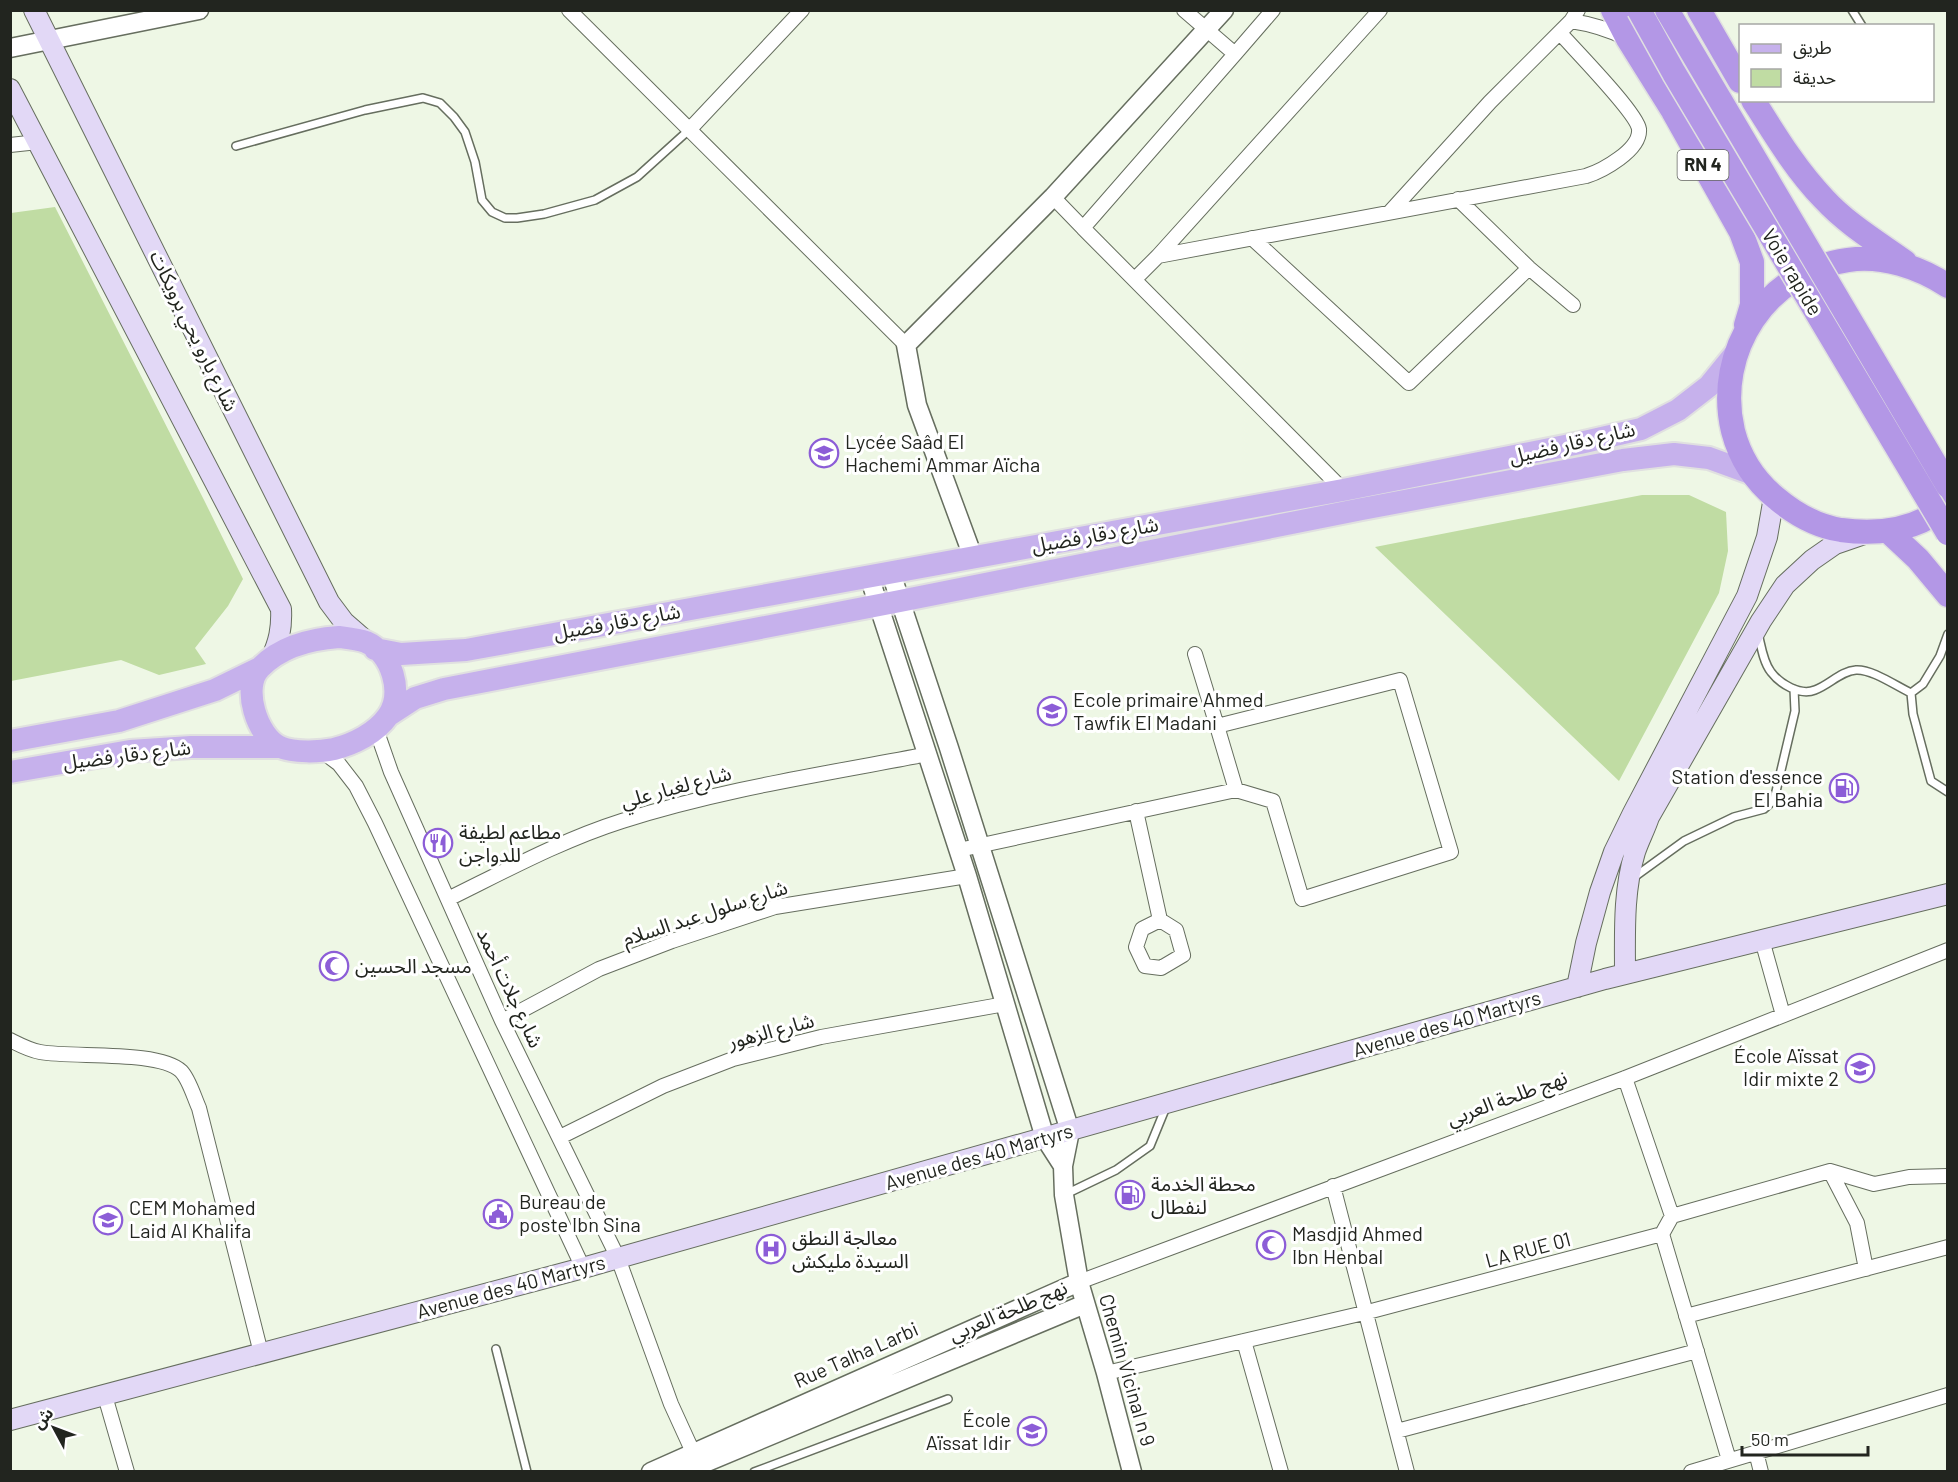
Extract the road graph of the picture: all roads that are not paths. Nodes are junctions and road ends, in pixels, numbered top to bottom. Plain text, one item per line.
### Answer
1 (34, 10) edge
2 (199, 10) edge
3 (568, 10) edge
4 (802, 10) edge
5 (1184, 10) edge
6 (1224, 10) edge
7 (1273, 10) edge
8 (1380, 10) edge
9 (1613, 10) edge
10 (1640, 10) edge
11 (1667, 10) edge
12 (1699, 10) edge
13 (1852, 10) edge
14 (1574, 16) edge
15 (1861, 24) edge
16 (1206, 30) junction
17 (1560, 33) junction
18 (1628, 39) junction
19 (50, 40) junction
20 (10, 48) edge
21 (1235, 54) junction
22 (1739, 79) edge
23 (10, 89) edge
24 (1754, 102) edge
25 (690, 129) junction
26 (38, 142) junction
27 (10, 145) edge
28 (236, 146) dead end
29 (1053, 197) junction
30 (1458, 199) junction
31 (1390, 212) junction
32 (1083, 228) junction
33 (1252, 238) junction
34 (1158, 256) junction
35 (1912, 267) junction
36 (1529, 268) junction
37 (1134, 279) junction
38 (1947, 286) edge
39 (1573, 304) dead end
40 (1744, 331) junction
41 (906, 345) junction
42 (1735, 354) junction
43 (1753, 474) junction
44 (1947, 486) edge
45 (1343, 490) junction
46 (1774, 497) junction
47 (1947, 504) edge
48 (1362, 509) junction
49 (1877, 532) junction
50 (1947, 533) edge
51 (973, 557) junction
52 (880, 574) junction
53 (1947, 595) edge
54 (900, 601) junction
55 (878, 605) junction
56 (1757, 628) junction
57 (1947, 634) edge
58 (371, 645) junction
59 (1195, 654) dead end
60 (264, 664) junction
61 (1794, 688) junction
62 (1911, 693) junction
63 (382, 722) junction
64 (1217, 726) junction
65 (1688, 731) junction
66 (10, 741) edge
67 (280, 747) junction
68 (323, 752) junction
69 (928, 754) junction
70 (10, 772) edge
71 (1236, 790) junction
72 (1946, 792) edge
73 (1136, 811) junction
74 (980, 846) junction
75 (959, 850) junction
76 (967, 876) junction
77 (1629, 881) junction
78 (1947, 894) edge
79 (448, 899) junction
80 (1160, 920) dead end
81 (1762, 940) junction
82 (1947, 950) edge
83 (1625, 974) junction
84 (1577, 987) junction
85 (1005, 1004) junction
86 (1783, 1015) junction
87 (502, 1021) junction
88 (10, 1040) edge
89 (1625, 1078) junction
90 (1167, 1104) junction
91 (1070, 1131) junction
92 (560, 1137) junction
93 (1046, 1138) junction
94 (1063, 1166) junction
95 (1830, 1171) junction
96 (1947, 1176) edge
97 (1333, 1186) junction
98 (1064, 1195) junction
99 (1672, 1216) junction
100 (1662, 1234) junction
101 (1947, 1247) edge
102 (618, 1258) junction
103 (583, 1268) junction
104 (1866, 1269) junction
105 (1079, 1282) junction
106 (1085, 1304) junction
107 (1366, 1313) junction
108 (1686, 1316) junction
109 (1244, 1341) junction
110 (496, 1349) dead end
111 (1696, 1351) junction
112 (261, 1353) junction
113 (1106, 1373) junction
114 (105, 1395) junction
115 (1947, 1395) edge
116 (948, 1399) dead end
117 (10, 1420) edge
118 (1396, 1431) junction
119 (1756, 1452) junction
120 (1729, 1460) junction
121 (694, 1465) edge
122 (1127, 1471) edge
123 (128, 1472) edge
124 (527, 1472) edge
125 (651, 1472) edge
126 (754, 1472) edge
127 (1281, 1472) edge
128 (1407, 1472) edge
129 (1691, 1472) edge
130 (1761, 1472) edge

1 - 19 main road, شارع بارو يحي برويكات
2 - 19 street
3 - 25 street
4 - 25 street
5 - 16 street
6 - 16 street
7 - 21 street
8 - 34 street
9 - 18 highway, RN 4
10 - 50 highway, Voie rapide, bridge
11 - 44 highway, Voie rapide, bridge
12 - 22 highway
13 - 15 lane
14 - 17 street
14 - 18 street
16 - 21 street
16 - 29 street
17 - 30 street
17 - 31 street
18 - 40 highway, RN 4
19 - 20 street
19 - 58 main road, شارع بارو يحي برويكات
21 - 32 street
23 - 26 main road
24 - 35 highway
25 - 28 lane
25 - 41 street
26 - 27 street
26 - 60 main road
29 - 32 street
29 - 41 street
30 - 31 street
30 - 36 street
31 - 33 street
32 - 37 street
33 - 34 street
33 - 36 street
34 - 37 street
35 - 38 highway
35 - 40 highway
36 - 39 street
37 - 45 street
40 - 42 highway
41 - 51 street
42 - 43 highway
42 - 45 main road, شارع دقار فضيل
43 - 46 highway
43 - 48 main road, شارع دقار فضيل
45 - 48 street
45 - 51 main road, شارع دقار فضيل
46 - 49 highway
46 - 65 main road
47 - 49 highway
48 - 54 main road, شارع دقار فضيل
49 - 53 highway
49 - 56 main road
51 - 52 main road, شارع دقار فضيل
52 - 54 street
52 - 55 street
52 - 58 main road, شارع دقار فضيل
54 - 55 main road, شارع دقار فضيل
54 - 74 street
55 - 63 main road, شارع دقار فضيل
55 - 69 street
56 - 61 lane
56 - 65 main road
57 - 62 lane
58 - 60 main road
58 - 63 main road
59 - 64 street
60 - 66 main road, شارع دقار فضيل
60 - 67 main road
61 - 62 lane
61 - 77 lane
62 - 72 lane
63 - 68 main road
63 - 79 street, شارع جلات أحمد
64 - 71 street
64 - 71 street
65 - 77 main road
65 - 84 main road
67 - 68 main road
67 - 70 main road, شارع دقار فضيل
68 - 103 street
69 - 75 street
69 - 79 street, شارع لغبار علي
71 - 73 street
73 - 74 street
73 - 80 street
74 - 75 street
74 - 91 street
75 - 76 street
76 - 85 street
76 - 87 street, شارع سلول عبد السلام
77 - 83 main road
78 - 81 main road, Avenue des 40 Martyrs
79 - 87 street, شارع جلات أحمد
81 - 83 main road, Avenue des 40 Martyrs
81 - 86 street
82 - 86 street, نهج طلحة العربي
83 - 84 main road, Avenue des 40 Martyrs
84 - 90 main road, Avenue des 40 Martyrs
85 - 92 street, شارع الزهور
85 - 93 street
86 - 89 street, نهج طلحة العربي
87 - 92 street, شارع جلات أحمد
88 - 112 street
89 - 97 street, نهج طلحة العربي
89 - 99 street
90 - 91 main road, Avenue des 40 Martyrs
90 - 98 lane
91 - 93 main road, Avenue des 40 Martyrs
91 - 94 street, Chemin Vicinal n 9
92 - 102 street, شارع جلات أحمد
93 - 94 street
93 - 102 main road, Avenue des 40 Martyrs
94 - 98 street, Chemin Vicinal n 9
95 - 96 street
95 - 99 street
95 - 104 street
97 - 105 street, نهج طلحة العربي
97 - 107 street
98 - 105 street, Chemin Vicinal n 9
99 - 100 street
100 - 107 street, LA RUE 01
100 - 108 street
101 - 104 street
102 - 103 main road, Avenue des 40 Martyrs
102 - 121 street, شارع جلات أحمد
103 - 112 main road, Avenue des 40 Martyrs
104 - 108 street
105 - 106 street, Chemin Vicinal n 9
105 - 121 street, Rue Talha Larbi
106 - 113 street, Chemin Vicinal n 9
106 - 121 street, نهج طلحة العربي
107 - 109 street, LA RUE 01
107 - 118 street
108 - 111 street
109 - 113 street, LA RUE 01
109 - 127 street
110 - 124 lane
111 - 118 street
111 - 120 street
112 - 114 main road, Avenue des 40 Martyrs
113 - 122 street, Chemin Vicinal n 9
114 - 117 main road, Avenue des 40 Martyrs
114 - 123 street
115 - 119 street
116 - 126 lane
118 - 128 street
119 - 120 street
119 - 130 street
120 - 129 street
121 - 125 street, Rue Talha Larbi

